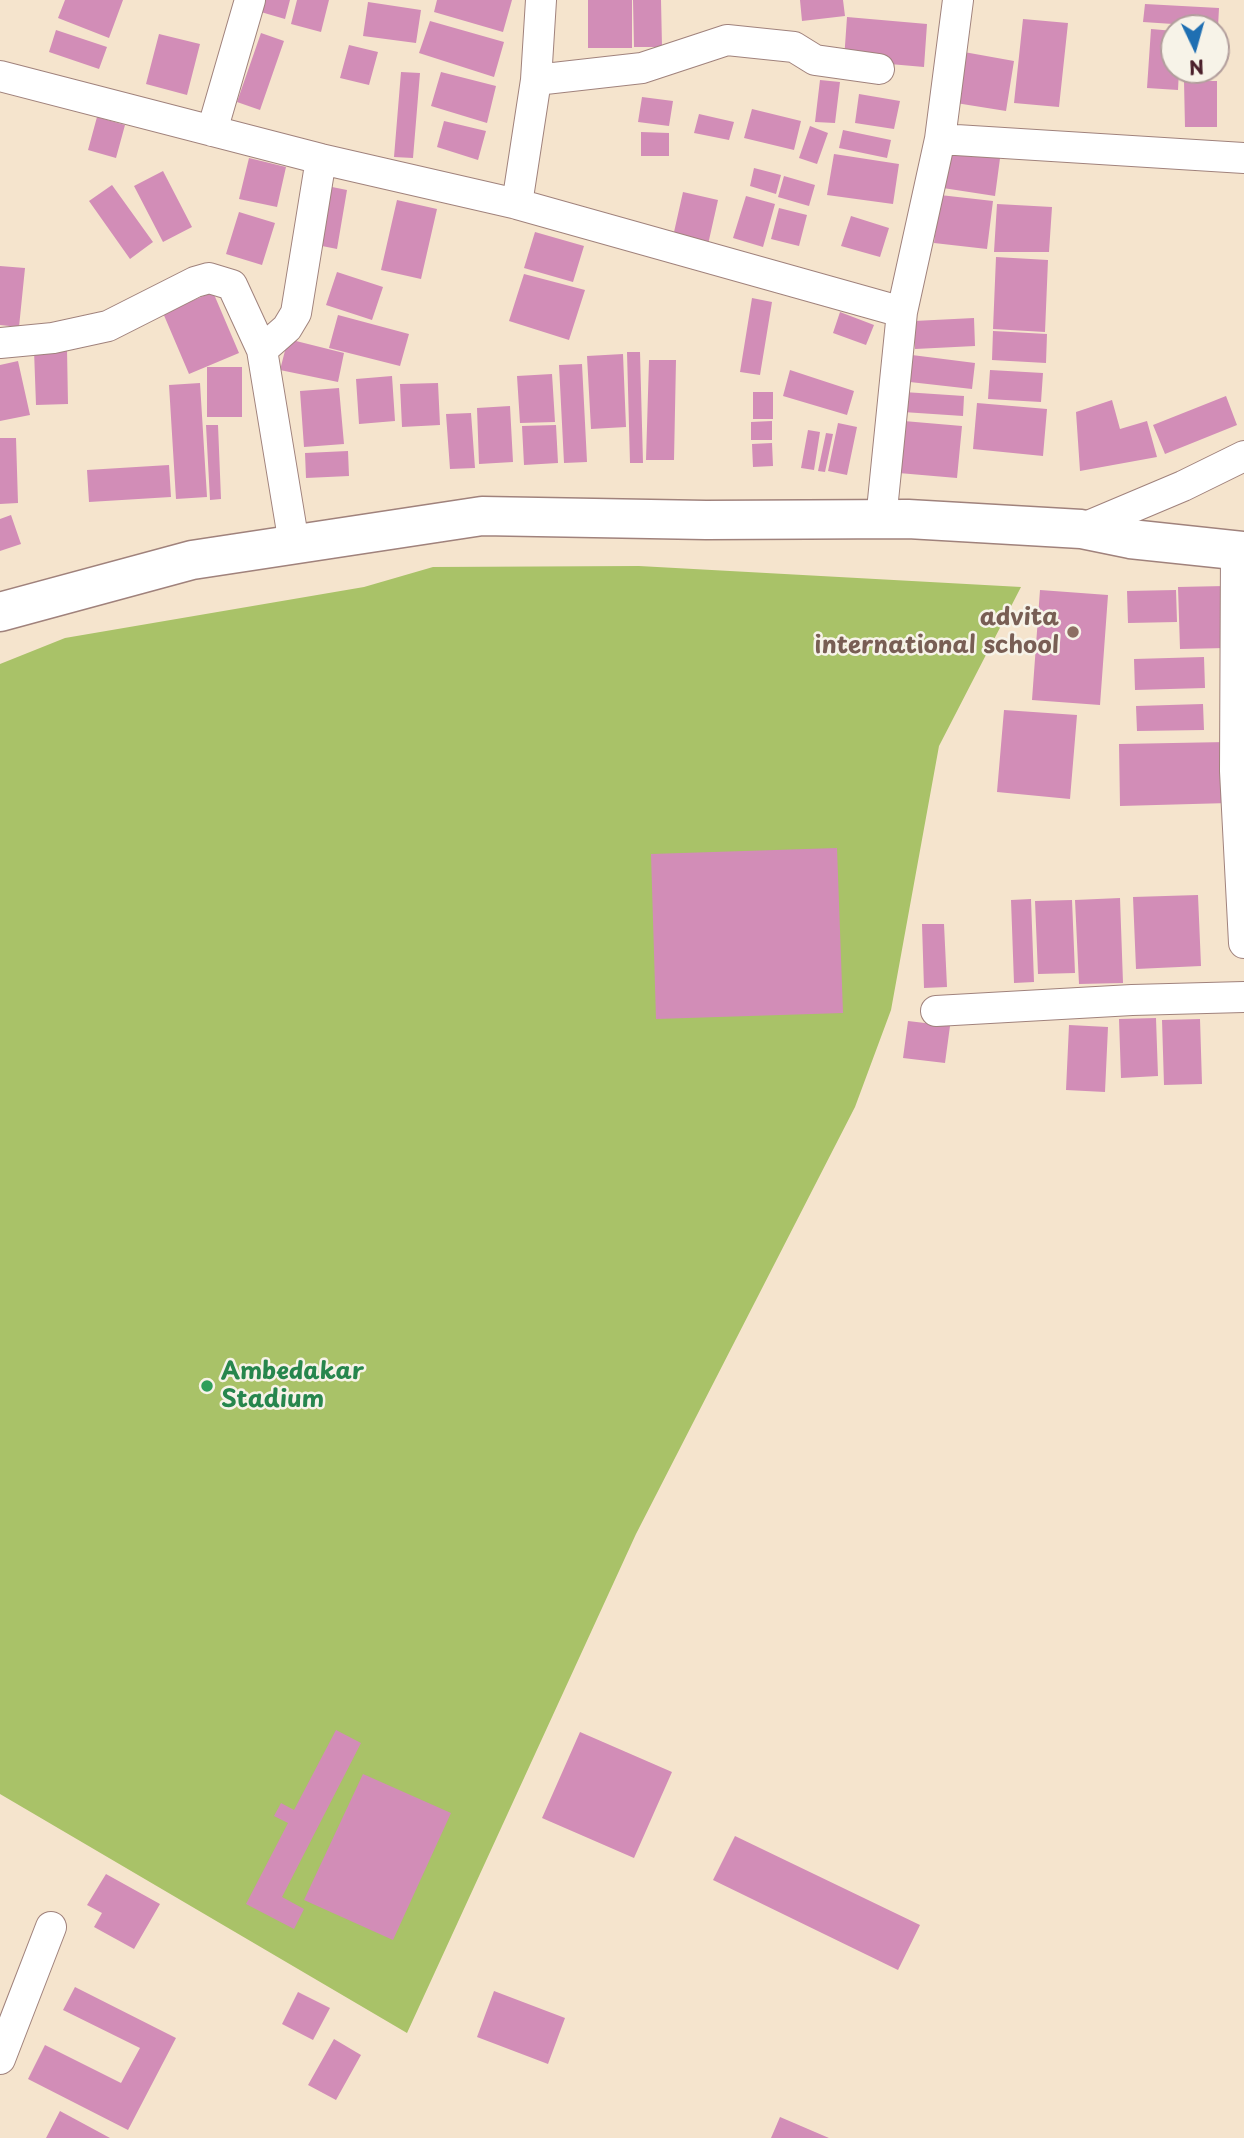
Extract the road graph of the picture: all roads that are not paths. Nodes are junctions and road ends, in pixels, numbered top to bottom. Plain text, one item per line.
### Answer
1 (250, 0) edge
2 (541, 0) edge
3 (958, 0) edge
4 (879, 69) dead end
5 (0, 76) edge
6 (536, 80) junction
7 (212, 131) junction
8 (940, 139) junction
9 (1244, 158) edge
10 (321, 159) junction
11 (517, 204) junction
12 (902, 312) junction
13 (0, 343) edge
14 (262, 350) junction
15 (1244, 456) edge
16 (881, 520) junction
17 (1081, 529) junction
18 (294, 544) junction
19 (1240, 551) edge
20 (0, 612) edge
21 (1244, 943) edge
22 (1244, 997) edge
23 (936, 1011) dead end
24 (51, 1927) dead end
25 (0, 2059) edge

1 - 7 street
2 - 6 street
3 - 8 street
4 - 6 street
5 - 7 street
6 - 11 street
7 - 10 street
8 - 9 street
8 - 12 street
10 - 11 street
10 - 14 street
11 - 12 street
12 - 16 street
13 - 14 street
14 - 18 street
15 - 17 street
16 - 17 street
16 - 18 street
17 - 19 street
18 - 20 street
19 - 21 street
22 - 23 street
24 - 25 street

